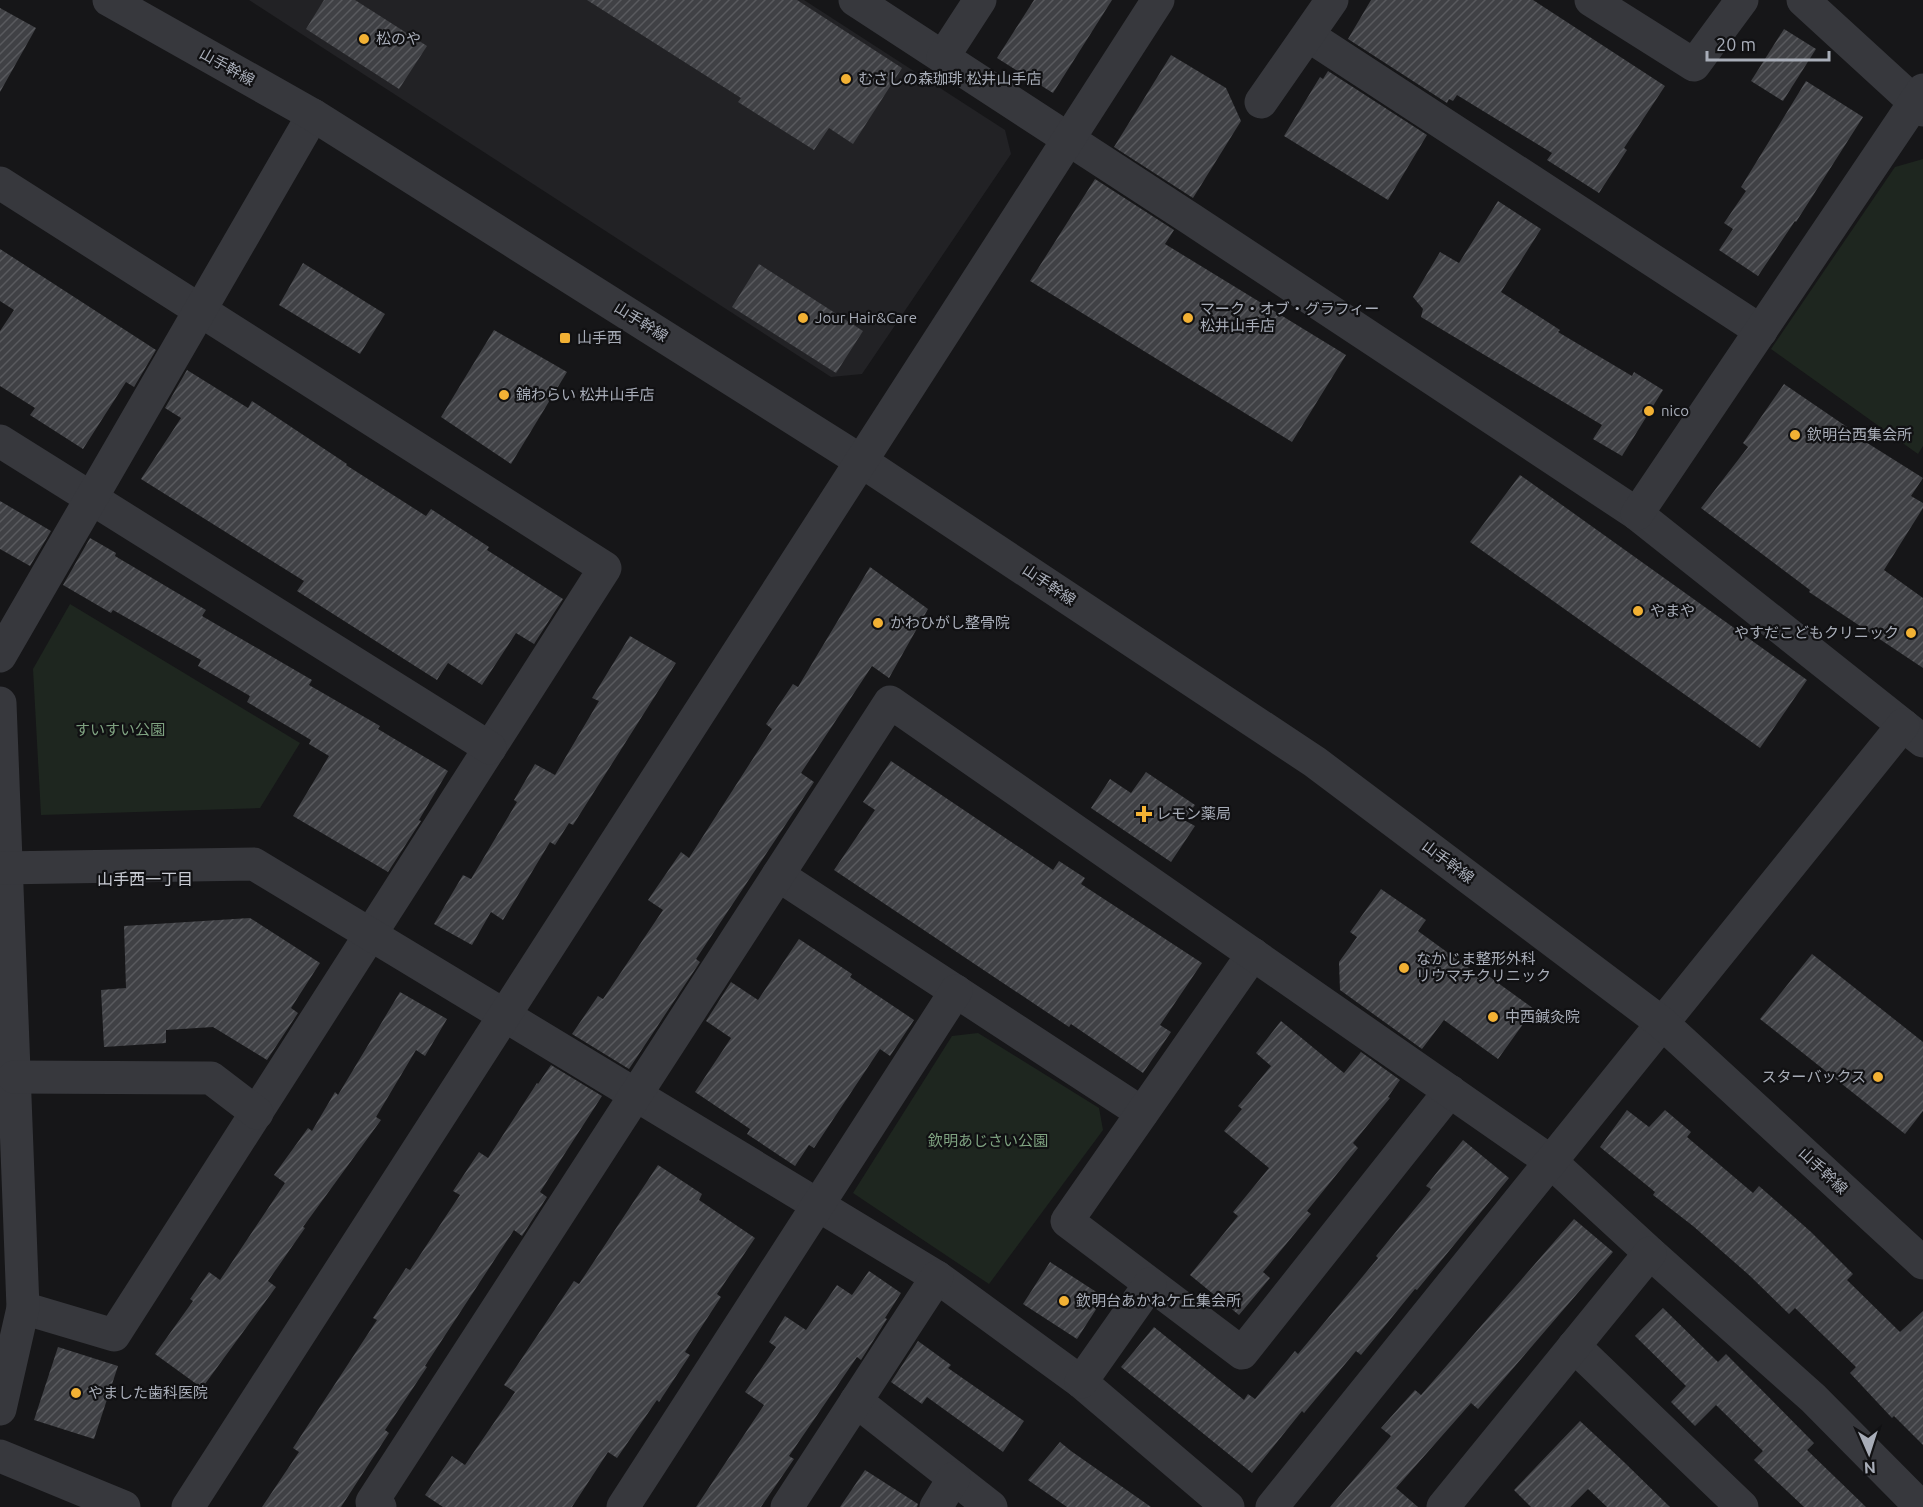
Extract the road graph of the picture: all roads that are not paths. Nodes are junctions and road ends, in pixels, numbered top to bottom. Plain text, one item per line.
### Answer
1 (109, 0) edge
2 (855, 0) edge
3 (980, 0) edge
4 (1158, 0) edge
5 (1332, 0) edge
6 (1591, 0) edge
7 (1742, 0) edge
8 (1803, 0) edge
9 (1309, 36) junction
10 (943, 57) junction
11 (1920, 101) edge
12 (1261, 102) dead end
13 (313, 115) junction
14 (1068, 140) junction
15 (0, 183) edge
16 (200, 310) junction
17 (1761, 331) junction
18 (0, 441) edge
19 (861, 460) junction
20 (92, 498) junction
21 (1637, 514) junction
22 (0, 656) edge
23 (0, 703) edge
24 (1913, 733) edge
25 (490, 748) junction
26 (3, 868) edge
27 (778, 874) junction
28 (371, 934) junction
29 (1253, 954) junction
30 (956, 991) junction
31 (505, 1016) junction
32 (1662, 1023) junction
33 (14, 1077) junction
34 (1450, 1091) junction
35 (636, 1094) junction
36 (256, 1113) junction
37 (1142, 1113) junction
38 (1550, 1161) junction
39 (818, 1205) junction
40 (1650, 1253) junction
41 (1923, 1263) edge
42 (937, 1276) junction
43 (1150, 1284) junction
44 (23, 1308) junction
45 (1574, 1346) junction
46 (1081, 1382) junction
47 (855, 1401) junction
48 (0, 1409) edge
49 (0, 1456) edge
50 (954, 1478) junction
51 (124, 1507) edge
52 (188, 1507) edge
53 (380, 1507) edge
54 (623, 1507) edge
55 (787, 1507) edge
56 (936, 1507) edge
57 (992, 1507) edge
58 (1228, 1507) edge
59 (1272, 1507) edge
60 (1443, 1507) edge
61 (1742, 1507) edge
62 (1920, 1507) edge

1 - 13 street, 山手幹線
2 - 10 street
3 - 10 street
4 - 14 street
5 - 9 street
6 - 7 street
8 - 11 street
9 - 12 street
9 - 17 street
10 - 14 street
11 - 17 street
13 - 16 street
13 - 19 street, 山手幹線
14 - 19 street
14 - 21 street
15 - 16 street
16 - 20 street
16 - 25 street
17 - 21 street
18 - 20 street
19 - 31 street
19 - 32 street, 山手幹線
20 - 22 street
20 - 25 street
21 - 24 street
23 - 26 street
24 - 32 street
25 - 28 street
26 - 28 street
26 - 33 street
27 - 29 street
27 - 30 street
27 - 35 street
28 - 31 street
28 - 36 street
29 - 34 street
29 - 37 street
30 - 37 street
30 - 39 street
31 - 35 street
31 - 52 street
32 - 38 street
32 - 41 street, 山手幹線
33 - 36 street
33 - 44 street
34 - 38 street
34 - 43 street
35 - 39 street
35 - 53 street
36 - 44 street
37 - 43 street
38 - 40 street
38 - 59 street
39 - 42 street
39 - 54 street
40 - 45 street
40 - 62 street
42 - 46 street
42 - 47 street
43 - 46 street
44 - 48 street
45 - 60 street
45 - 61 street
46 - 58 street
47 - 50 street
47 - 55 street
49 - 51 street
50 - 56 street
50 - 57 street

